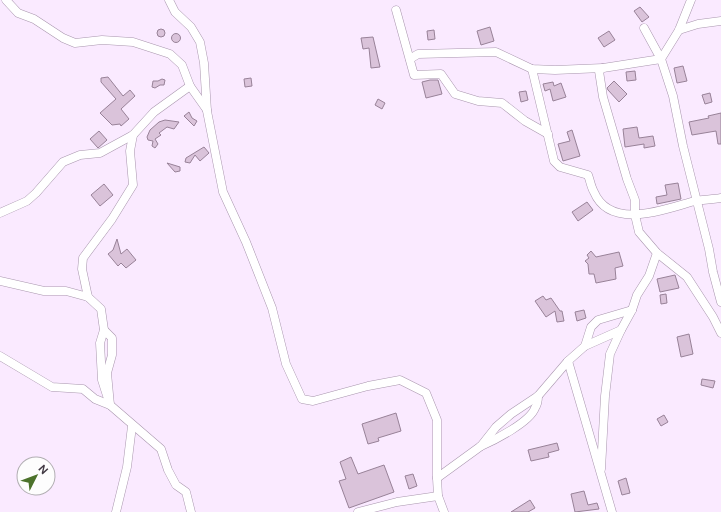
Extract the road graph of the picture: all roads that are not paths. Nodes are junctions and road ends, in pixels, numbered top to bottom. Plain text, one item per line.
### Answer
1 (6, 0) edge
2 (169, 0) edge
3 (690, 0) edge
4 (396, 10) dead end
5 (721, 21) edge
6 (644, 28) dead end
7 (679, 30) junction
8 (661, 59) junction
9 (410, 60) junction
10 (532, 68) junction
11 (603, 68) junction
12 (190, 86) junction
13 (207, 111) junction
14 (548, 134) junction
15 (133, 135) junction
16 (721, 198) edge
17 (697, 200) junction
18 (0, 213) edge
19 (635, 215) junction
20 (657, 253) junction
21 (0, 281) edge
22 (88, 296) junction
23 (721, 302) edge
24 (632, 310) junction
25 (104, 330) junction
26 (621, 330) junction
27 (721, 333) edge
28 (585, 346) junction
29 (112, 349) junction
30 (0, 357) edge
31 (100, 360) junction
32 (568, 361) junction
33 (538, 396) junction
34 (110, 405) junction
35 (132, 426) junction
36 (481, 446) junction
37 (601, 474) junction
38 (437, 478) junction
39 (438, 496) junction
40 (116, 512) edge
41 (191, 512) edge
42 (358, 512) edge
43 (444, 512) edge
44 (612, 512) edge

1 - 12 street
2 - 13 street
3 - 7 street
4 - 9 street
5 - 7 street
6 - 8 street
7 - 8 street
8 - 11 street
8 - 17 street
9 - 10 street
9 - 14 street
10 - 11 street
10 - 14 street
11 - 19 street
12 - 13 street
12 - 15 street
13 - 38 street
14 - 19 street
15 - 18 street
15 - 22 street
16 - 17 street
17 - 19 street
17 - 23 street
19 - 20 street
20 - 24 street
20 - 27 street
21 - 22 street
22 - 25 street
24 - 26 street
24 - 28 street
25 - 29 street
25 - 31 street
26 - 28 street
26 - 37 street
28 - 32 street
29 - 31 street
29 - 34 street
30 - 34 street
31 - 34 street
32 - 33 street
32 - 37 street
33 - 36 street
33 - 36 street
34 - 35 street
35 - 40 street
35 - 41 street
36 - 38 street
37 - 44 street
38 - 39 street
39 - 42 street
39 - 43 street

